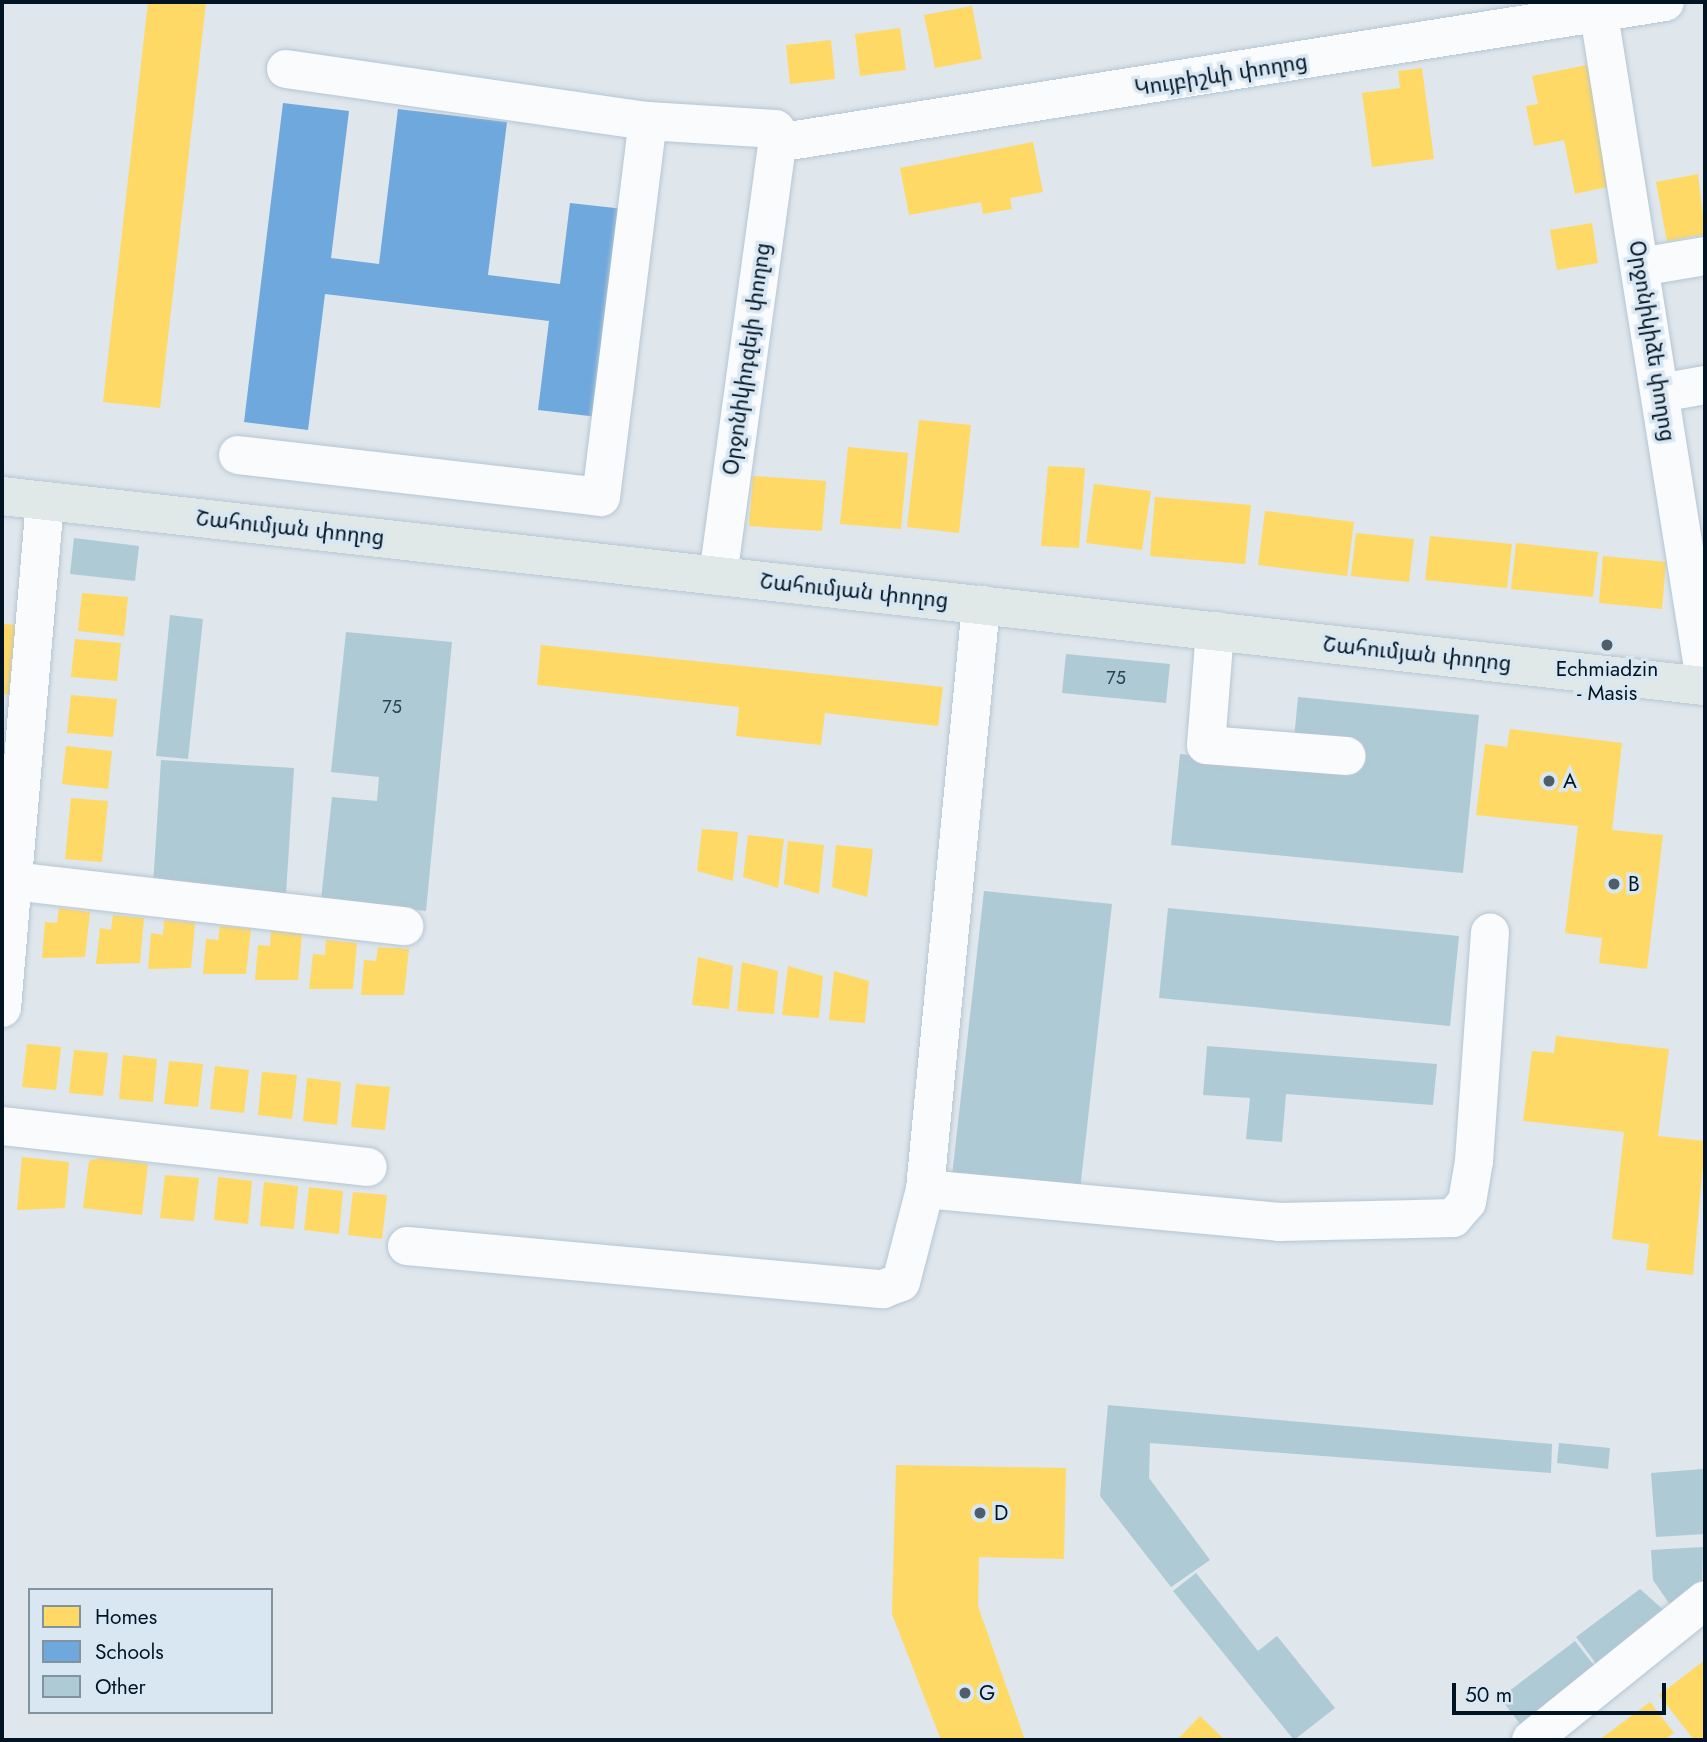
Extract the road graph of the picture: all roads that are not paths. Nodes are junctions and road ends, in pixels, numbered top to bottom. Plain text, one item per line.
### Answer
1 (1665, 2) edge
2 (1598, 9) edge
3 (286, 69) dead end
4 (648, 121) junction
5 (776, 136) junction
6 (1705, 256) edge
7 (1640, 267) junction
8 (1705, 385) edge
9 (1660, 393) junction
10 (238, 454) dead end
11 (2, 496) edge
12 (45, 501) junction
13 (718, 576) junction
14 (981, 605) junction
15 (1215, 631) junction
16 (1705, 680) edge
17 (1705, 686) edge
18 (1347, 756) dead end
19 (13, 881) junction
20 (404, 926) dead end
21 (1490, 933) dead end
22 (2, 1008) edge
23 (2, 1126) edge
24 (368, 1167) dead end
25 (925, 1189) junction
26 (407, 1247) dead end
27 (1705, 1600) edge
28 (1531, 1740) edge

1 - 2 street, Կույբիշևի փողոց
2 - 5 street, Կույբիշևի փողոց
2 - 7 street, Օրջոնիկիձե փողոց
3 - 4 street, Կույբիշևի փողոց
4 - 5 street, Կույբիշևի փողոց
4 - 10 street
5 - 13 street, Օրջոնիկիդզեյի փողոց
6 - 7 street
7 - 9 street, Օրջոնիկիձե փողոց
8 - 9 street
9 - 16 street, Օրջոնիկիձե փողոց
11 - 12 main road, Շահումյան փողոց
12 - 13 main road, Շահումյան փողոց
12 - 19 street
13 - 14 main road, Շահումյան փողոց
14 - 15 main road, Շահումյան փողոց
14 - 25 street
15 - 17 main road, Շահումյան փողոց
15 - 18 street
19 - 20 street
19 - 22 street
21 - 25 street
23 - 24 street
25 - 26 street
27 - 28 street

